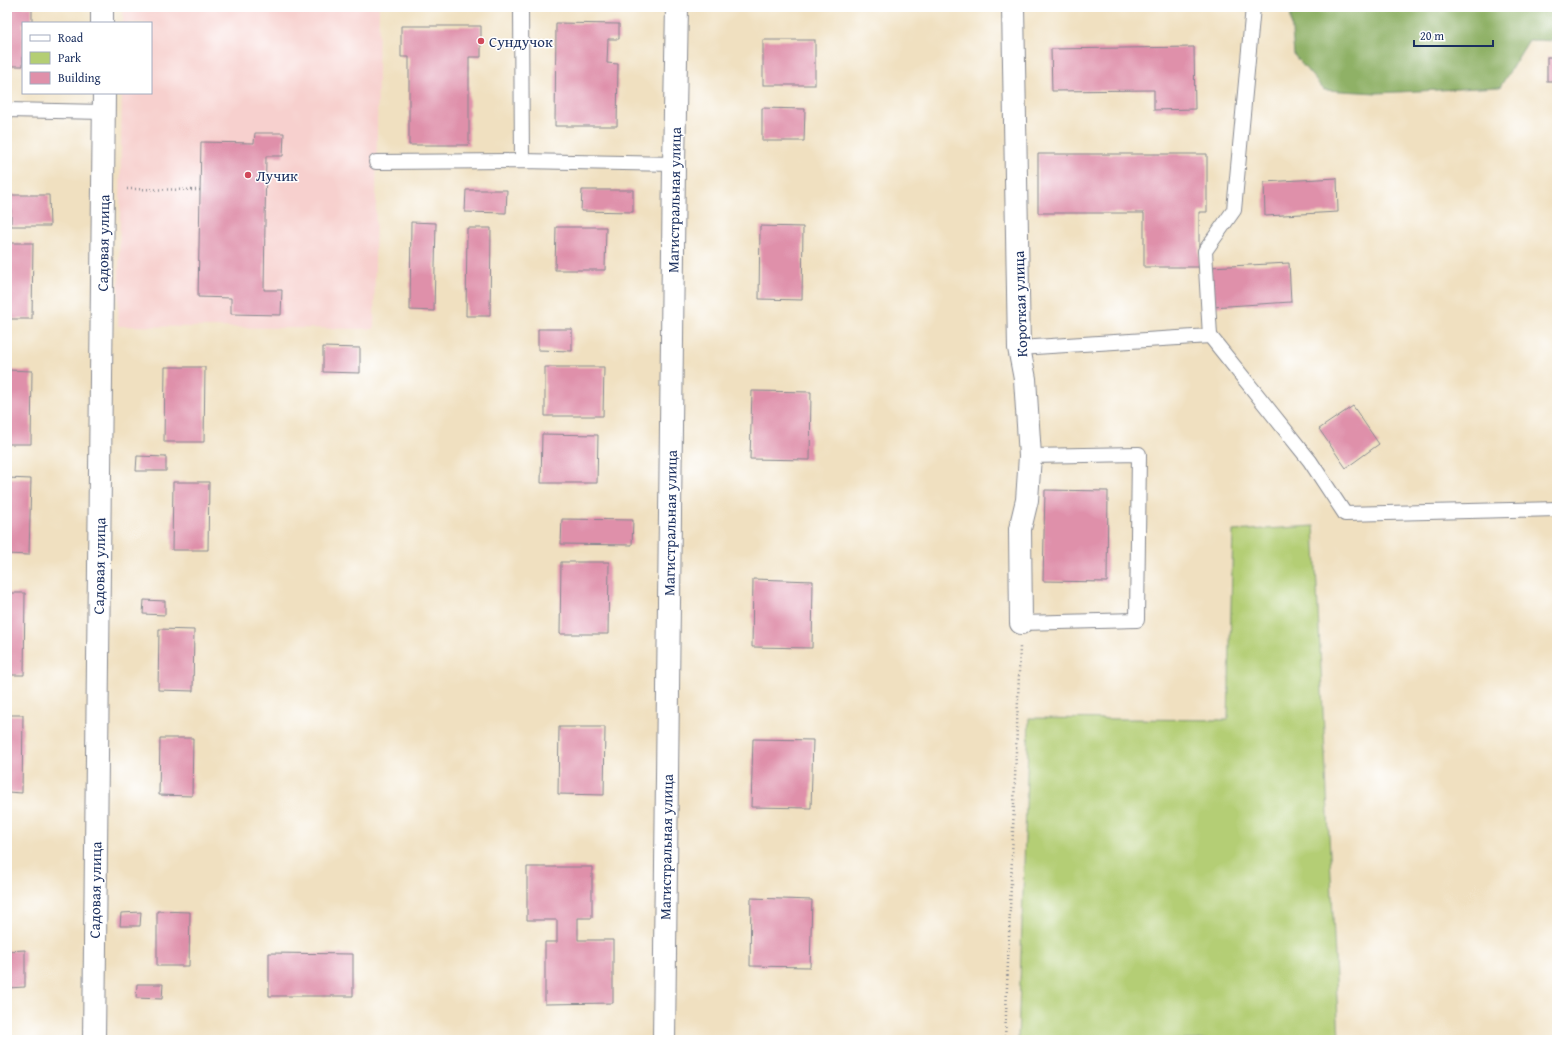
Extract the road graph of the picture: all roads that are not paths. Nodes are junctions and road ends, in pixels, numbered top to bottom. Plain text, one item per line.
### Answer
1 (102, 7) edge
2 (521, 7) edge
3 (677, 7) edge
4 (1013, 7) edge
5 (1253, 7) edge
6 (102, 22) edge
7 (104, 102) edge
8 (7, 110) edge
9 (522, 161) junction
10 (376, 162) dead end
11 (674, 164) junction
12 (1210, 336) junction
13 (1019, 348) junction
14 (1030, 456) junction
15 (1557, 510) edge
16 (1021, 623) joint
17 (94, 1040) edge
18 (664, 1040) edge

1 - 6 street
2 - 9 lane
3 - 11 street, Магистральная улица
4 - 13 street, Короткая улица
5 - 12 lane
7 - 8 lane
7 - 17 street, Садовая улица
9 - 10 lane
9 - 11 lane
11 - 18 street, Магистральная улица
12 - 13 lane
12 - 15 lane
13 - 14 street, Короткая улица
14 - 16 street, Короткая улица
14 - 16 lane

